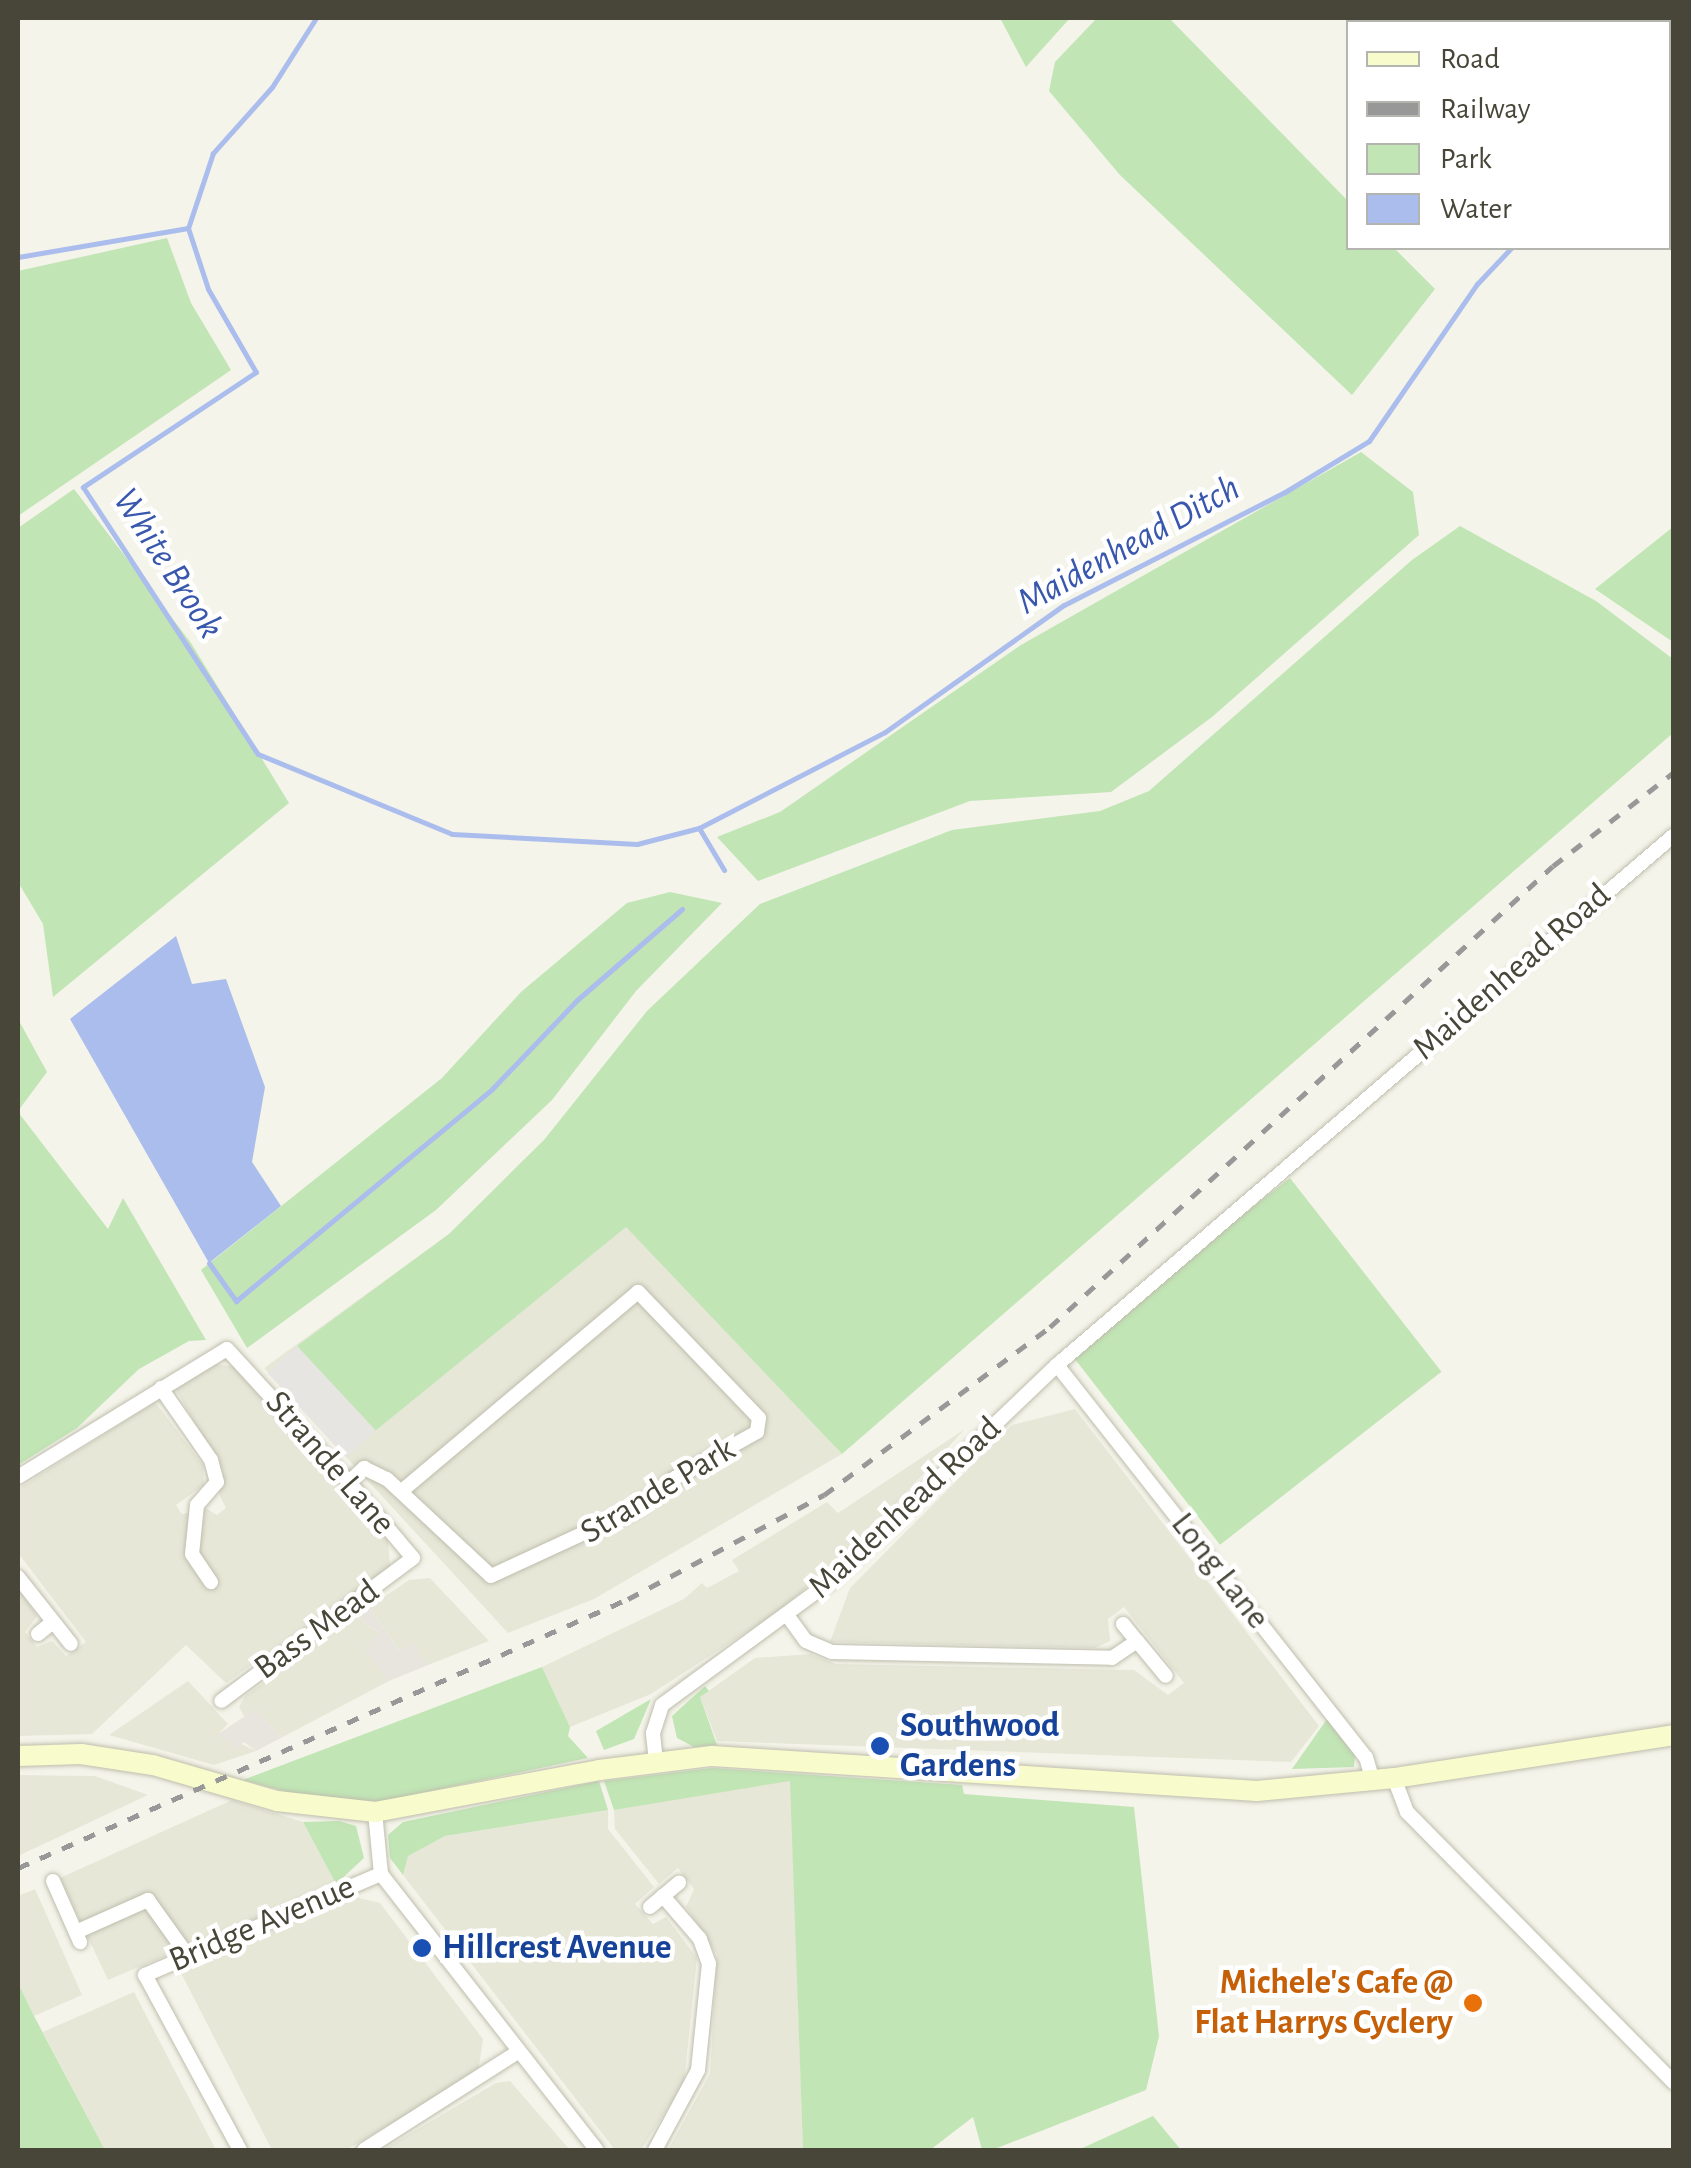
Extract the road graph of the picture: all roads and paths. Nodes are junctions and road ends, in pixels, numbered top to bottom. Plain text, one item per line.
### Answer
1 (1674, 835) edge
2 (1057, 1365) junction
3 (161, 1388) junction
4 (18, 1477) edge
5 (349, 1482) junction
6 (403, 1490) junction
7 (413, 1558) joint
8 (18, 1576) edge
9 (211, 1582) dead end
10 (786, 1615) junction
11 (53, 1622) junction
12 (1123, 1624) dead end
13 (38, 1634) dead end
14 (1137, 1642) junction
15 (71, 1644) dead end
16 (1166, 1676) dead end
17 (221, 1701) dead end
18 (1674, 1735) edge
19 (18, 1756) edge
20 (656, 1762) junction
21 (1384, 1780) junction
22 (375, 1812) junction
23 (380, 1874) junction
24 (54, 1881) dead end
25 (680, 1882) dead end
26 (663, 1896) junction
27 (650, 1908) dead end
28 (188, 1956) junction
29 (518, 2052) junction
30 (1674, 2083) edge
31 (240, 2150) edge
32 (364, 2150) edge
33 (597, 2150) edge
34 (655, 2150) edge

1 - 2 street, Maidenhead Road
2 - 10 street, Maidenhead Road
2 - 21 street, Long Lane
3 - 4 street
3 - 5 street, Strande Lane
3 - 9 street
5 - 6 street, Strande Park
5 - 7 street, Strande Lane
6 - 6 street, Strande Park
7 - 17 street, Bass Mead
8 - 11 street
10 - 14 street
10 - 20 street, Maidenhead Road
11 - 13 street
11 - 15 street
12 - 14 street
14 - 16 street
18 - 21 main road
19 - 22 main road
20 - 21 main road
20 - 22 main road
21 - 30 street, Long Lane
22 - 23 street
23 - 28 street, Bridge Avenue
23 - 29 street
24 - 28 street
25 - 26 street
26 - 27 street
26 - 34 street
28 - 31 street, Bridge Avenue
29 - 32 street
29 - 33 street

